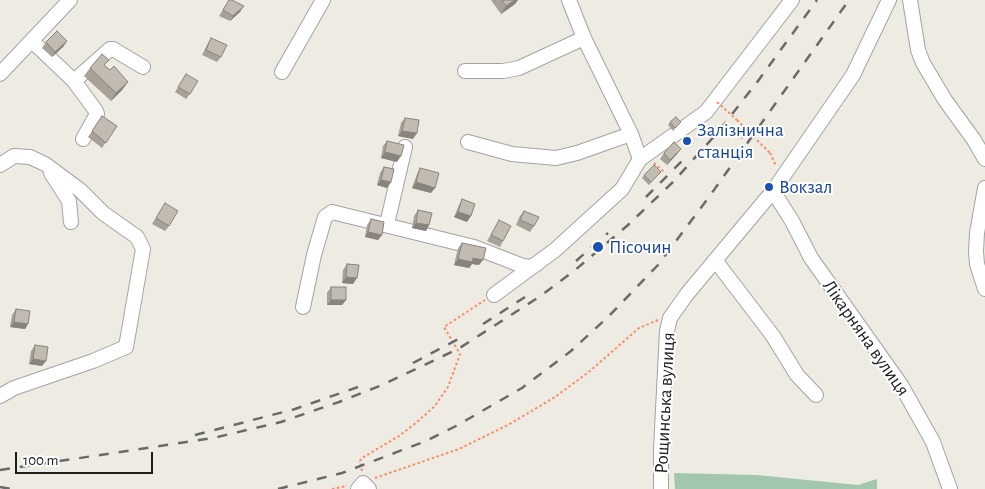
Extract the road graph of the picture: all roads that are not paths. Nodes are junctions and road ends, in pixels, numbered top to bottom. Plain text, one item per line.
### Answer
1 (70, 0) edge
2 (323, 0) edge
3 (569, 0) edge
4 (792, 0) edge
5 (889, 0) edge
6 (910, 0) edge
7 (584, 38) junction
8 (32, 41) junction
9 (143, 67) dead end
10 (465, 70) dead end
11 (282, 72) dead end
12 (0, 74) edge
13 (74, 82) junction
14 (630, 134) junction
15 (83, 139) dead end
16 (468, 142) dead end
17 (406, 148) edge
18 (640, 159) junction
19 (985, 159) edge
20 (45, 164) junction
21 (0, 165) edge
22 (985, 188) edge
23 (772, 191) junction
24 (71, 222) dead end
25 (386, 224) junction
26 (715, 260) junction
27 (538, 263) junction
28 (985, 288) edge
29 (494, 295) road end
30 (303, 307) dead end
31 (816, 395) dead end
32 (0, 396) edge
33 (661, 489) edge
34 (950, 489) edge

1 - 8 street
2 - 11 street
3 - 7 street
4 - 18 street
5 - 23 street
6 - 19 street
7 - 10 street
7 - 14 street
8 - 12 street
8 - 13 street
9 - 13 street
13 - 15 street
14 - 16 street
14 - 18 street
17 - 25 street
18 - 27 street
20 - 21 street
20 - 24 street
20 - 32 street
22 - 28 street
23 - 26 street
23 - 34 street, Лікарняна вулиця
25 - 27 street
25 - 30 street
26 - 31 street
26 - 33 street, Рощинська вулиця
27 - 29 street

